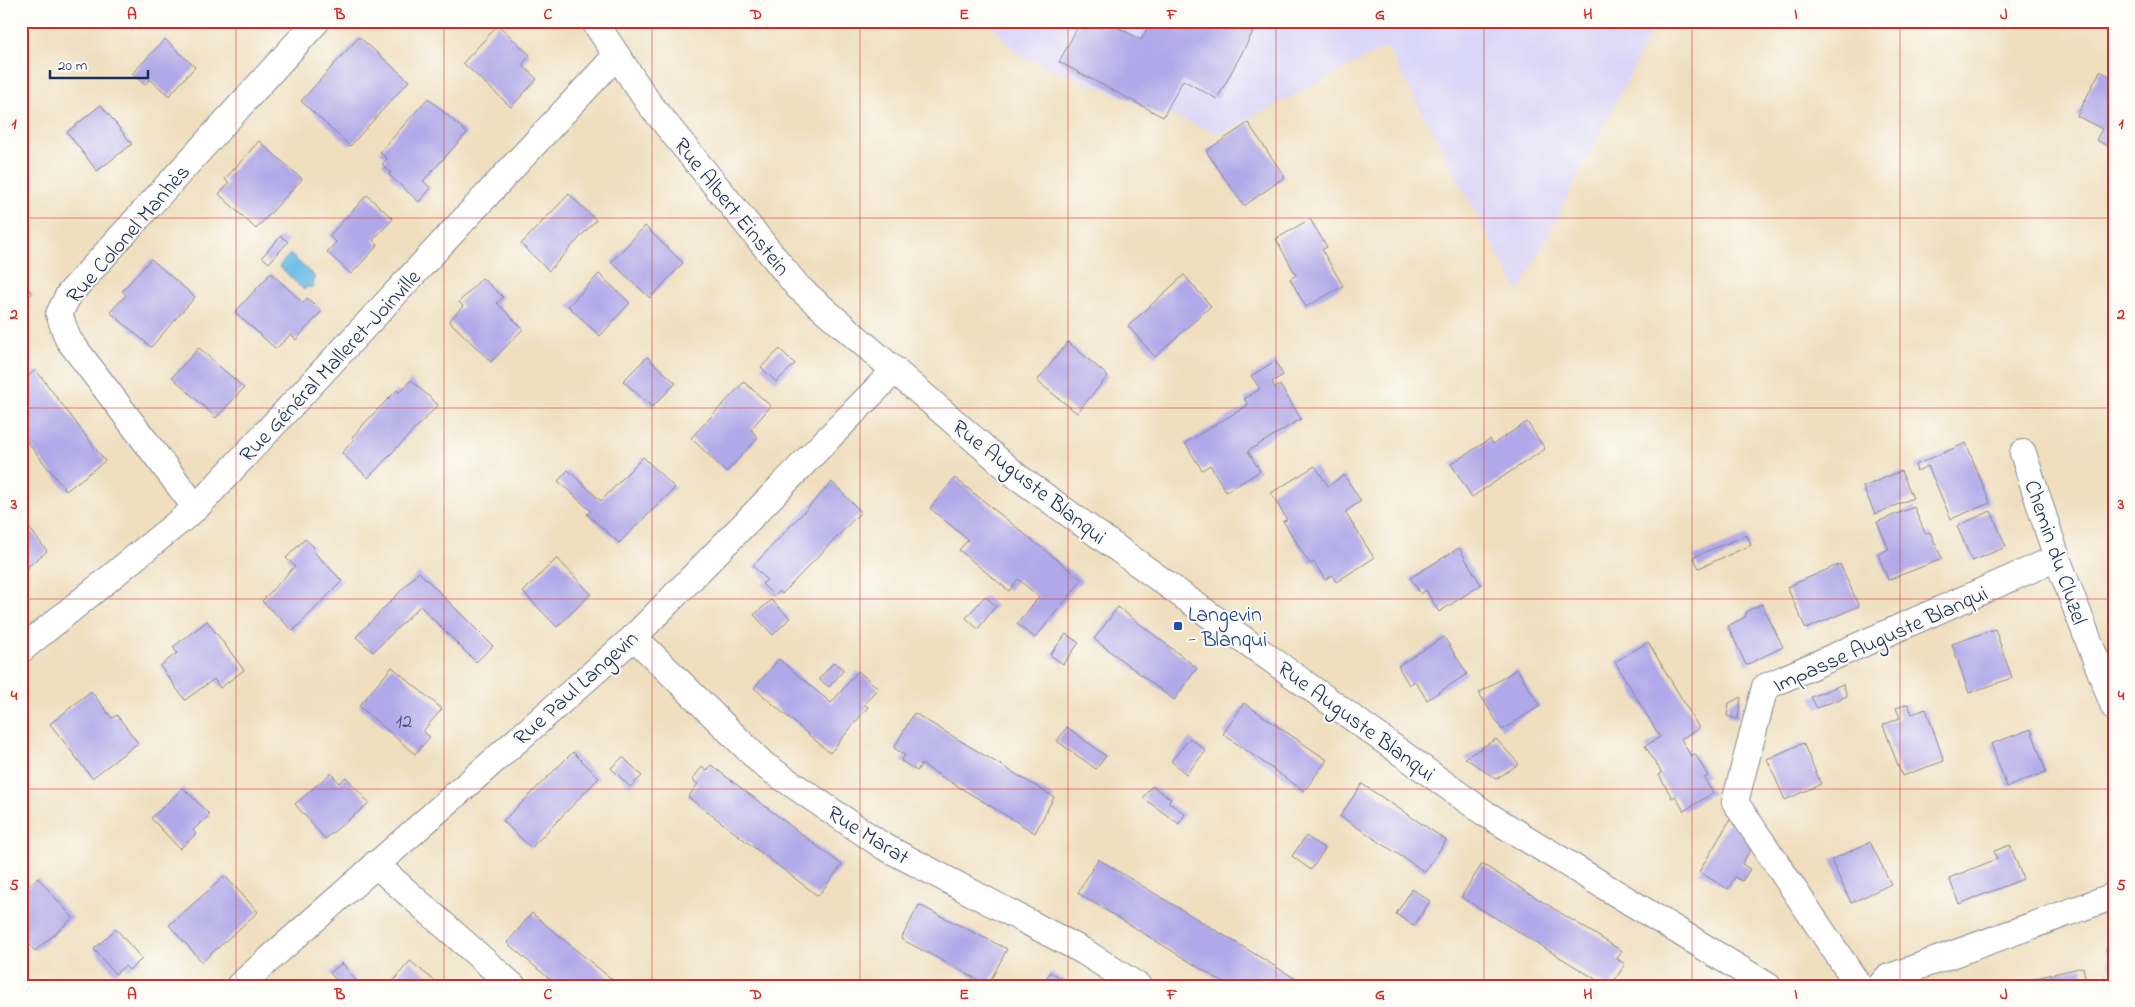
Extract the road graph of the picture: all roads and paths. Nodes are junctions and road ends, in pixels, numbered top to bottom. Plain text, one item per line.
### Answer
1 (317, 21) edge
2 (594, 21) edge
3 (616, 56) junction
4 (895, 370) junction
5 (2023, 453) dead end
6 (196, 508) junction
7 (2057, 558) junction
8 (634, 637) junction
9 (21, 650) edge
10 (2114, 707) edge
11 (376, 864) junction
12 (2114, 896) edge
13 (239, 986) edge
14 (514, 986) edge
15 (1138, 986) edge
16 (1768, 986) edge
17 (1859, 986) edge
18 (1880, 986) edge

1 - 6 street, Rue Colonel Manhès
2 - 3 street, Rue Albert Einstein
3 - 4 street, Rue Albert Einstein
3 - 6 street, Rue Général Malleret-Joinville
4 - 8 street, Rue Paul Langevin
4 - 16 street, Rue Auguste Blanqui
5 - 7 street, Chemin du Cluzel
6 - 9 street, Rue Général Malleret-Joinville
7 - 10 street, Chemin du Cluzel
7 - 17 street, Impasse Auguste Blanqui
8 - 11 street, Rue Paul Langevin
8 - 15 street, Rue Marat
11 - 13 street, Rue Paul Langevin
11 - 14 street
12 - 18 street

